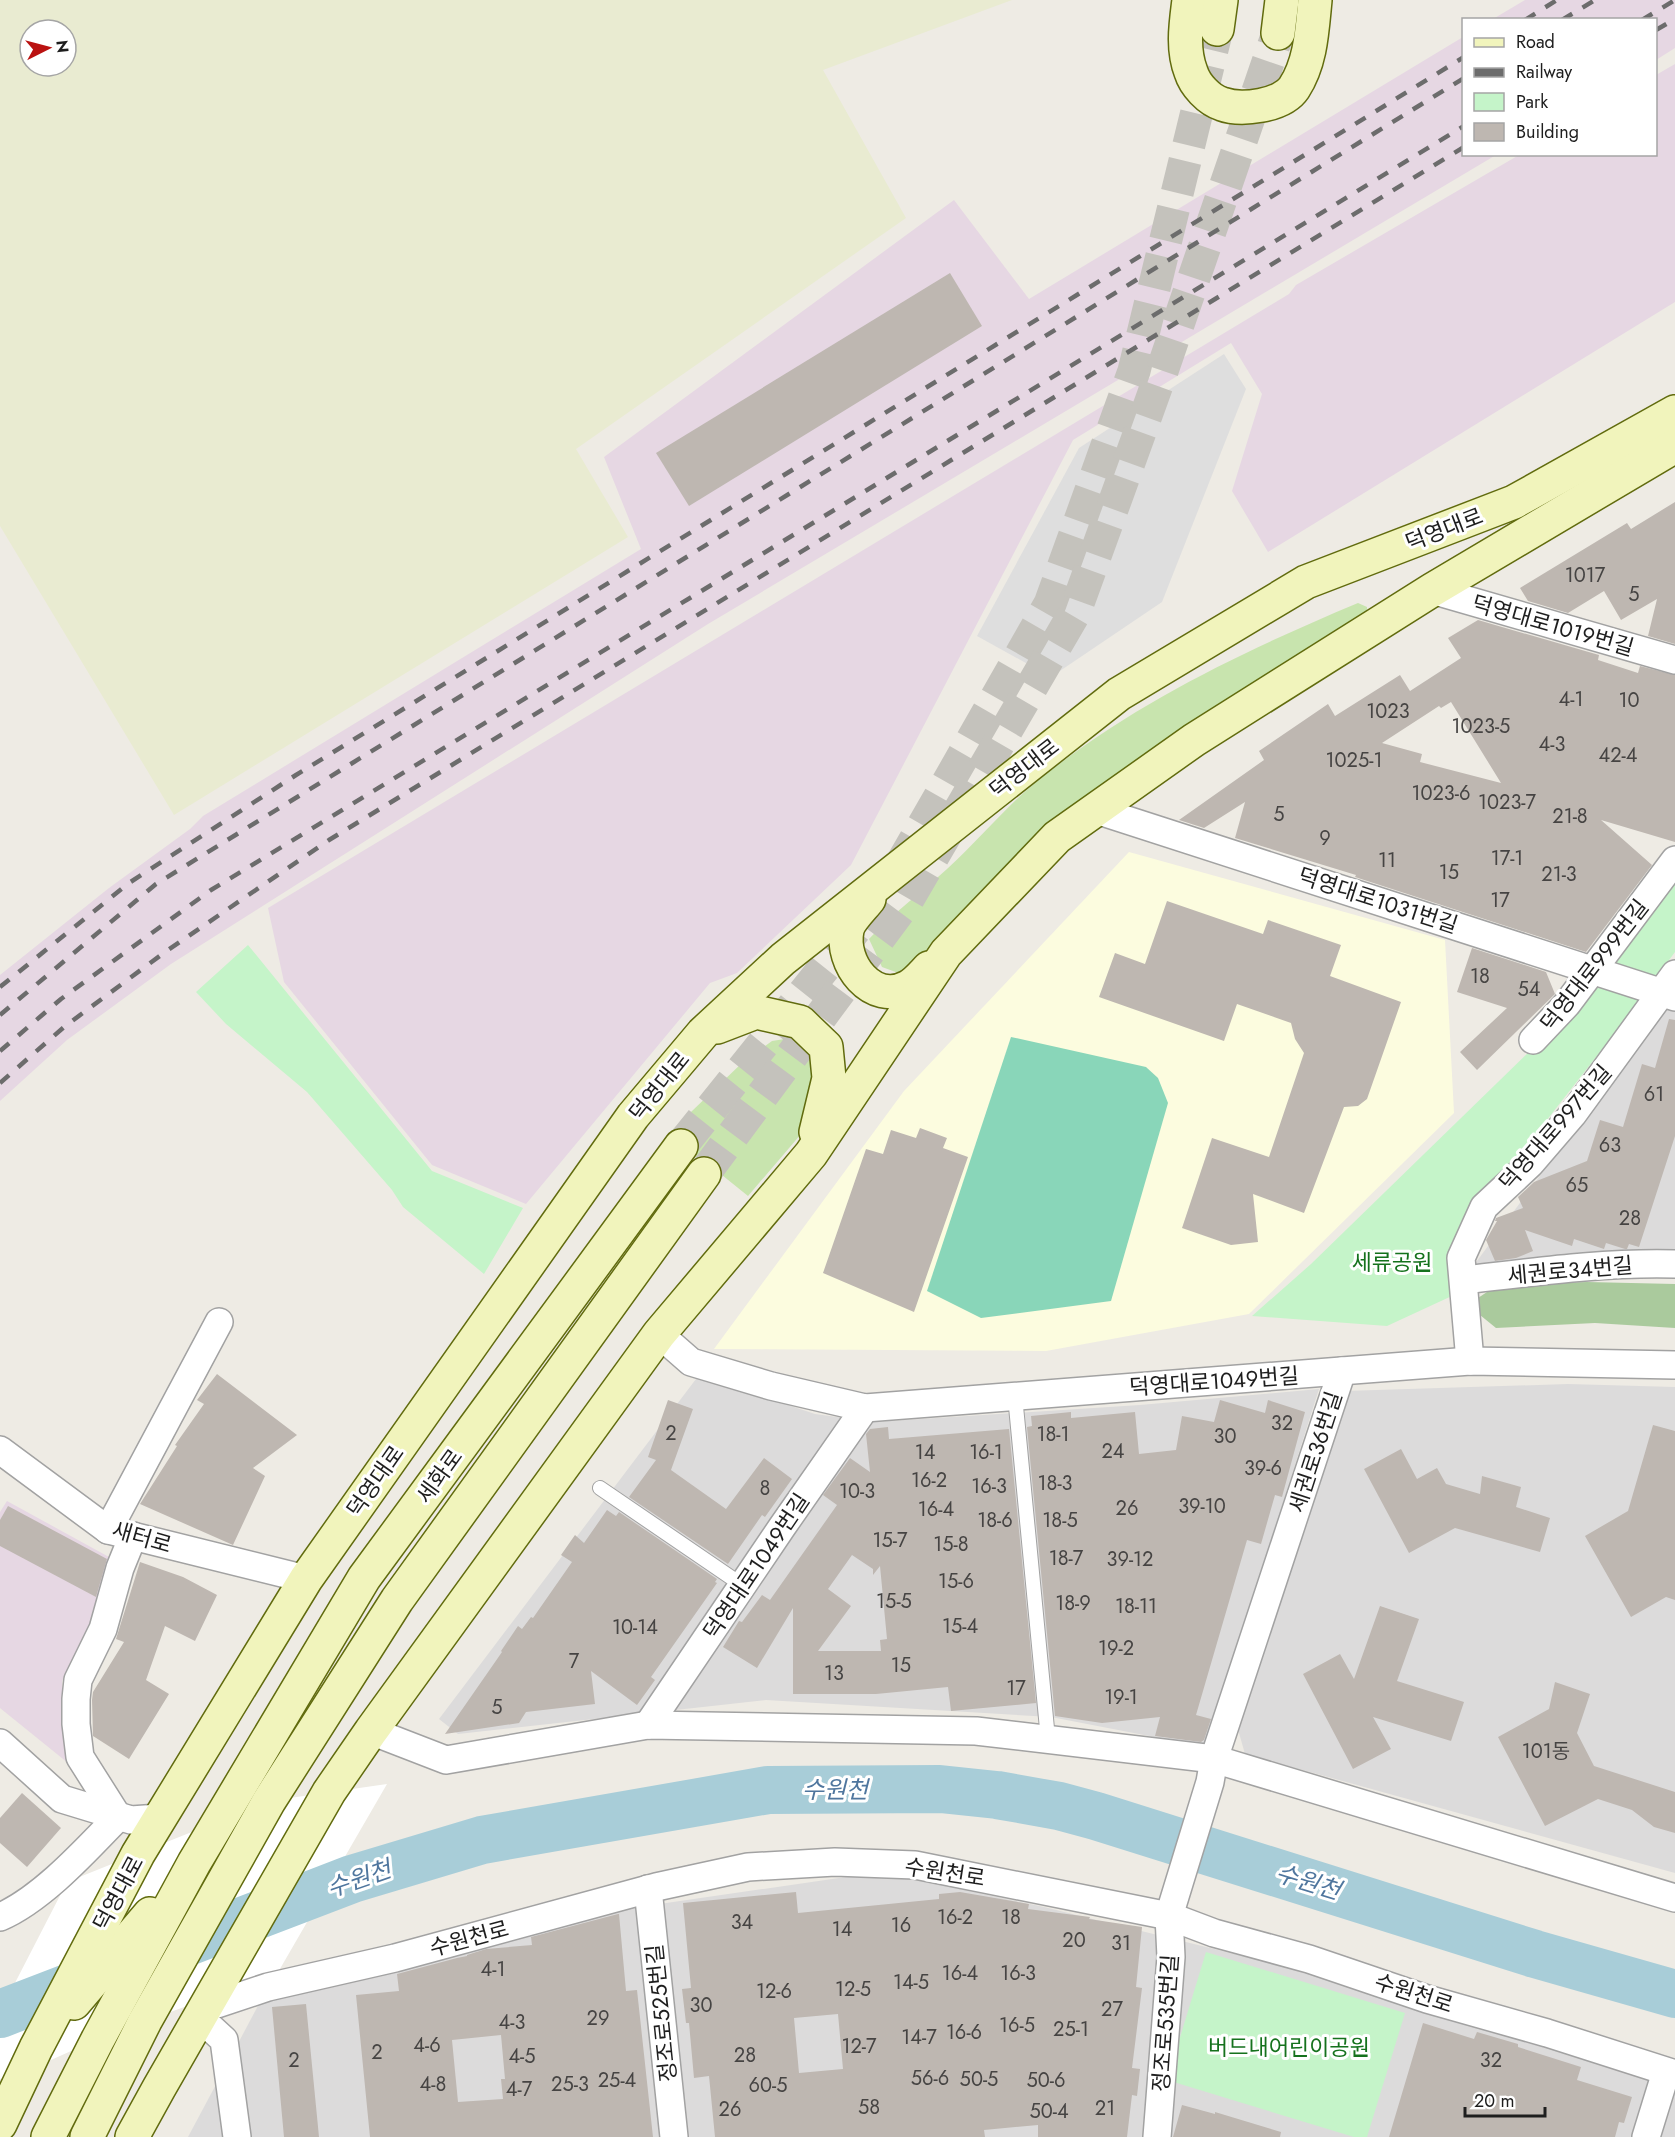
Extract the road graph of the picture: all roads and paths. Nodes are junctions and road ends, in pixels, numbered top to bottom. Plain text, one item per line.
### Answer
1 (1189, 0) edge
2 (1282, 0) edge
3 (1315, 0) edge
4 (1278, 33) tunnel mouth
5 (1675, 412) edge
6 (1675, 446) edge
7 (1432, 590) junction
8 (1675, 660) edge
9 (1096, 810) junction
10 (1675, 860) edge
11 (882, 880) junction
12 (946, 953) junction
13 (1593, 969) junction
14 (1670, 988) edge
15 (702, 1033) junction
16 (1533, 1040) dead end
17 (681, 1146) tunnel mouth
18 (811, 1154) junction
19 (704, 1174) tunnel mouth
20 (1675, 1264) edge
21 (1464, 1280) junction
22 (219, 1322) dead end
23 (659, 1334) junction
24 (1470, 1361) junction
25 (1675, 1365) edge
26 (1341, 1371) junction
27 (1015, 1396) junction
28 (865, 1408) junction
29 (0, 1450) edge
30 (600, 1488) dead end
31 (120, 1533) junction
32 (306, 1579) junction
33 (742, 1585) junction
34 (648, 1725) junction
35 (371, 1731) junction
36 (1048, 1739) junction
37 (0, 1743) edge
38 (1212, 1771) junction
39 (118, 1817) junction
40 (159, 1818) junction
41 (247, 1840) junction
42 (194, 1863) junction
43 (648, 1889) junction
44 (1675, 1898) edge
45 (1170, 1913) junction
46 (0, 1917) edge
47 (198, 2008) junction
48 (30, 2060) junction
49 (1670, 2073) edge
50 (0, 2124) edge
51 (48, 2137) edge
52 (87, 2137) edge
53 (132, 2137) edge
54 (237, 2137) edge
55 (674, 2137) edge
56 (1157, 2137) edge
57 (1646, 2137) edge

1 - 3 main road
2 - 4 main road
5 - 11 main road, 덕영대로
6 - 7 main road, 덕영대로
7 - 8 street, 덕영대로1019번길
7 - 9 main road, 덕영대로
9 - 12 main road, 덕영대로
9 - 13 street, 덕영대로1031번길
10 - 13 street, 덕영대로999번길
11 - 12 main road
11 - 15 main road, 덕영대로
12 - 18 main road, 덕영대로
13 - 14 street, 덕영대로1031번길
13 - 16 street, 덕영대로999번길
14 - 21 street, 덕영대로997번길
15 - 18 main road
15 - 32 main road, 덕영대로
17 - 42 main road, 세화로
18 - 23 main road, 덕영대로
19 - 41 main road, 세화로
20 - 21 street, 세권로34번길
21 - 24 street, 덕영대로997번길
22 - 31 street
23 - 28 street, 덕영대로1049번길
23 - 35 main road, 덕영대로
24 - 25 street, 세권로36번길
24 - 26 street, 세권로36번길
26 - 27 street, 덕영대로1049번길
26 - 38 street, 세권로36번길
27 - 28 street, 덕영대로1049번길
27 - 36 lane
28 - 33 street, 덕영대로1049번길
29 - 31 street, 새터로
30 - 33 lane
31 - 32 street, 새터로
31 - 39 street
32 - 40 main road, 덕영대로
33 - 34 street, 덕영대로1049번길
34 - 35 street
34 - 36 street
35 - 47 main road, 덕영대로
36 - 38 street
37 - 39 street
38 - 44 street
38 - 45 street, 세권로36번길
39 - 40 street
39 - 46 street
40 - 48 main road, 덕영대로
41 - 47 main road
41 - 52 main road
42 - 48 main road
42 - 51 main road
43 - 45 street, 수원천로
43 - 47 street, 수원천로
43 - 55 street, 정조로525번길
45 - 49 street, 수원천로
45 - 56 street, 정조로535번길
47 - 53 main road
47 - 54 street
48 - 50 main road, 덕영대로
49 - 57 street

